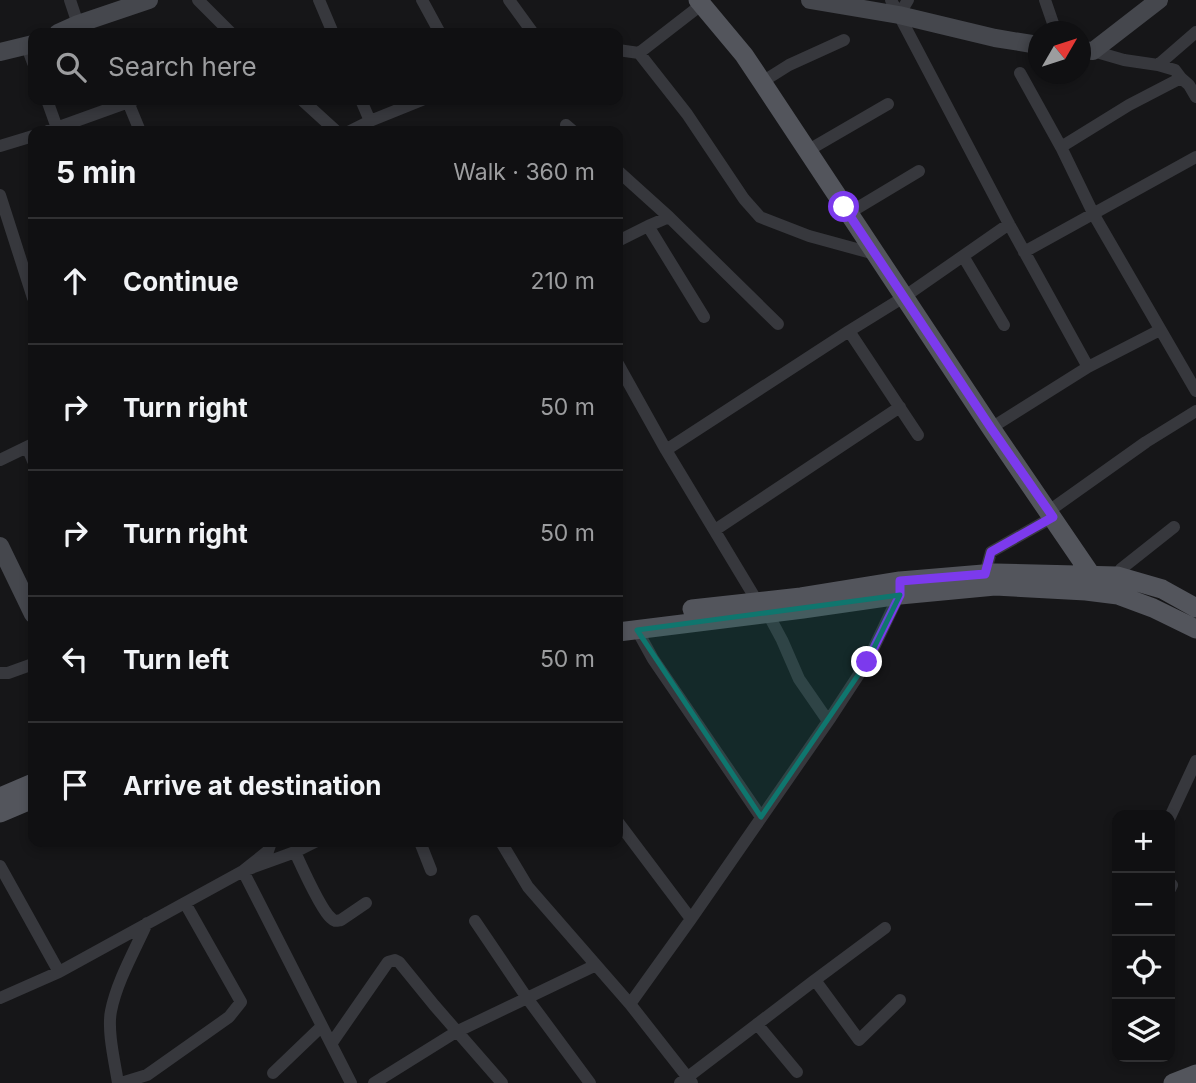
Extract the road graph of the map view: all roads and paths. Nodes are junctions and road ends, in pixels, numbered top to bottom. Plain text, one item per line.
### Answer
1 (70, 0) edge
2 (198, 0) edge
3 (319, 0) edge
4 (422, 0) edge
5 (509, 0) edge
6 (810, 0) edge
7 (1045, 0) edge
8 (1159, 0) edge
9 (143, 1) edge
10 (700, 2) edge
11 (899, 5) edge
12 (1140, 7) edge
13 (1052, 21) edge
14 (79, 24) junction
15 (70, 28) edge
16 (226, 28) edge
17 (331, 28) edge
18 (437, 28) edge
19 (529, 28) edge
20 (1196, 32) edge
21 (844, 40) dead end
22 (1028, 43) edge
23 (1091, 47) edge
24 (28, 51) edge
25 (623, 51) edge
26 (1091, 51) edge
27 (0, 52) edge
28 (639, 53) junction
29 (1158, 65) junction
30 (1020, 73) dead end
31 (1181, 78) junction
32 (762, 82) junction
33 (1196, 97) edge
34 (888, 104) dead end
35 (48, 105) edge
36 (120, 105) edge
37 (132, 105) edge
38 (307, 105) edge
39 (363, 105) edge
40 (410, 105) edge
41 (370, 121) junction
42 (51, 126) edge
43 (63, 126) edge
44 (138, 126) edge
45 (331, 126) edge
46 (360, 126) edge
47 (28, 138) edge
48 (0, 146) edge
49 (1061, 147) junction
50 (807, 151) junction
51 (1196, 157) edge
52 (919, 171) dead end
53 (623, 175) edge
54 (0, 195) edge
55 (849, 213) junction
56 (1094, 215) junction
57 (670, 217) junction
58 (1009, 224) junction
59 (648, 226) junction
60 (623, 238) edge
61 (1024, 252) junction
62 (876, 254) junction
63 (962, 256) junction
64 (28, 282) edge
65 (904, 297) junction
66 (705, 317) dead end
67 (778, 324) dead end
68 (1004, 325) dead end
69 (1160, 330) junction
70 (849, 331) junction
71 (1088, 367) junction
72 (623, 373) edge
73 (1196, 391) edge
74 (900, 407) junction
75 (1196, 411) edge
76 (991, 428) junction
77 (918, 435) dead end
78 (28, 447) edge
79 (666, 450) junction
80 (0, 460) edge
81 (1051, 514) junction
82 (1174, 527) dead end
83 (715, 530) junction
84 (0, 546) edge
85 (985, 574) junction
86 (1117, 576) junction
87 (1089, 583) junction
88 (900, 588) junction
89 (28, 604) edge
90 (763, 607) junction
91 (1196, 608) edge
92 (623, 619) edge
93 (1196, 629) edge
94 (628, 631) edge
95 (28, 666) edge
96 (0, 673) edge
97 (828, 721) junction
98 (1196, 761) edge
99 (28, 785) edge
100 (0, 797) edge
101 (28, 801) edge
102 (1173, 810) edge
103 (0, 813) edge
104 (761, 817) junction
105 (623, 829) edge
106 (269, 847) edge
107 (305, 847) edge
108 (422, 847) edge
109 (504, 847) edge
110 (295, 852) junction
111 (0, 866) edge
112 (430, 870) dead end
113 (243, 871) junction
114 (185, 903) junction
115 (366, 903) dead end
116 (691, 919) junction
117 (475, 921) dead end
118 (147, 922) junction
119 (885, 928) dead end
120 (596, 965) junction
121 (59, 972) junction
122 (815, 980) junction
123 (0, 998) edge
124 (527, 998) junction
125 (900, 1000) dead end
126 (630, 1004) junction
127 (757, 1024) junction
128 (322, 1026) junction
129 (457, 1032) junction
130 (331, 1044) junction
131 (797, 1072) dead end
132 (273, 1073) dead end
133 (1196, 1074) edge
134 (687, 1081) edge
135 (119, 1083) edge
136 (351, 1083) edge
137 (374, 1083) edge
138 (502, 1083) edge
139 (590, 1083) edge
140 (1172, 1083) edge

1 - 14 street
2 - 16 street
3 - 17 street
4 - 18 street
5 - 19 street
6 - 11 street
7 - 13 street
8 - 12 street
9 - 14 street
10 - 28 street
10 - 32 main road
11 - 22 street
11 - 58 street
12 - 23 street
14 - 15 street
20 - 29 street
21 - 32 street
24 - 27 street
25 - 28 street
26 - 29 street
28 - 62 street
29 - 31 street
30 - 49 street
31 - 33 street
31 - 49 street
32 - 50 main road
34 - 50 street
35 - 42 street
36 - 43 street
37 - 44 street
38 - 45 street
39 - 41 street
40 - 41 street
41 - 46 street
47 - 48 street
49 - 56 street
50 - 55 main road
51 - 56 street
52 - 55 street
53 - 57 street
54 - 64 street
55 - 62 main road
56 - 61 street
56 - 69 street
57 - 59 street
57 - 67 street
58 - 61 street
58 - 63 street
59 - 60 street
59 - 66 street
61 - 71 street
62 - 65 main road
63 - 65 street
63 - 68 street
65 - 70 street
65 - 76 main road
69 - 71 street
69 - 73 street
70 - 74 street
70 - 79 street
71 - 76 street
72 - 79 street
74 - 77 street
74 - 83 street
75 - 81 street
76 - 81 main road
78 - 80 street
79 - 83 street
81 - 85 street
81 - 87 main road
82 - 86 street
83 - 90 street
84 - 89 street
85 - 87 main road
85 - 88 main road
86 - 87 main road
86 - 91 main road
87 - 88 main road
87 - 93 main road
88 - 90 main road
88 - 97 street
90 - 92 main road
90 - 94 main road
90 - 97 street
94 - 104 street
95 - 96 street
97 - 104 street
98 - 102 street
99 - 100 main road
101 - 103 main road
104 - 116 street
105 - 116 street
106 - 113 street
107 - 110 street
108 - 112 street
109 - 120 street
110 - 113 street
110 - 115 street
111 - 121 street
113 - 114 street
113 - 128 street
114 - 118 street
114 - 135 street
116 - 126 street
117 - 124 street
118 - 121 street
118 - 135 street
119 - 122 street
120 - 124 street
120 - 126 street
121 - 123 street
122 - 125 street
122 - 127 street
124 - 129 street
124 - 139 street
126 - 134 street
127 - 131 street
127 - 134 street
128 - 130 street
128 - 132 street
129 - 130 street
129 - 137 street
129 - 138 street
130 - 136 street
133 - 140 main road

